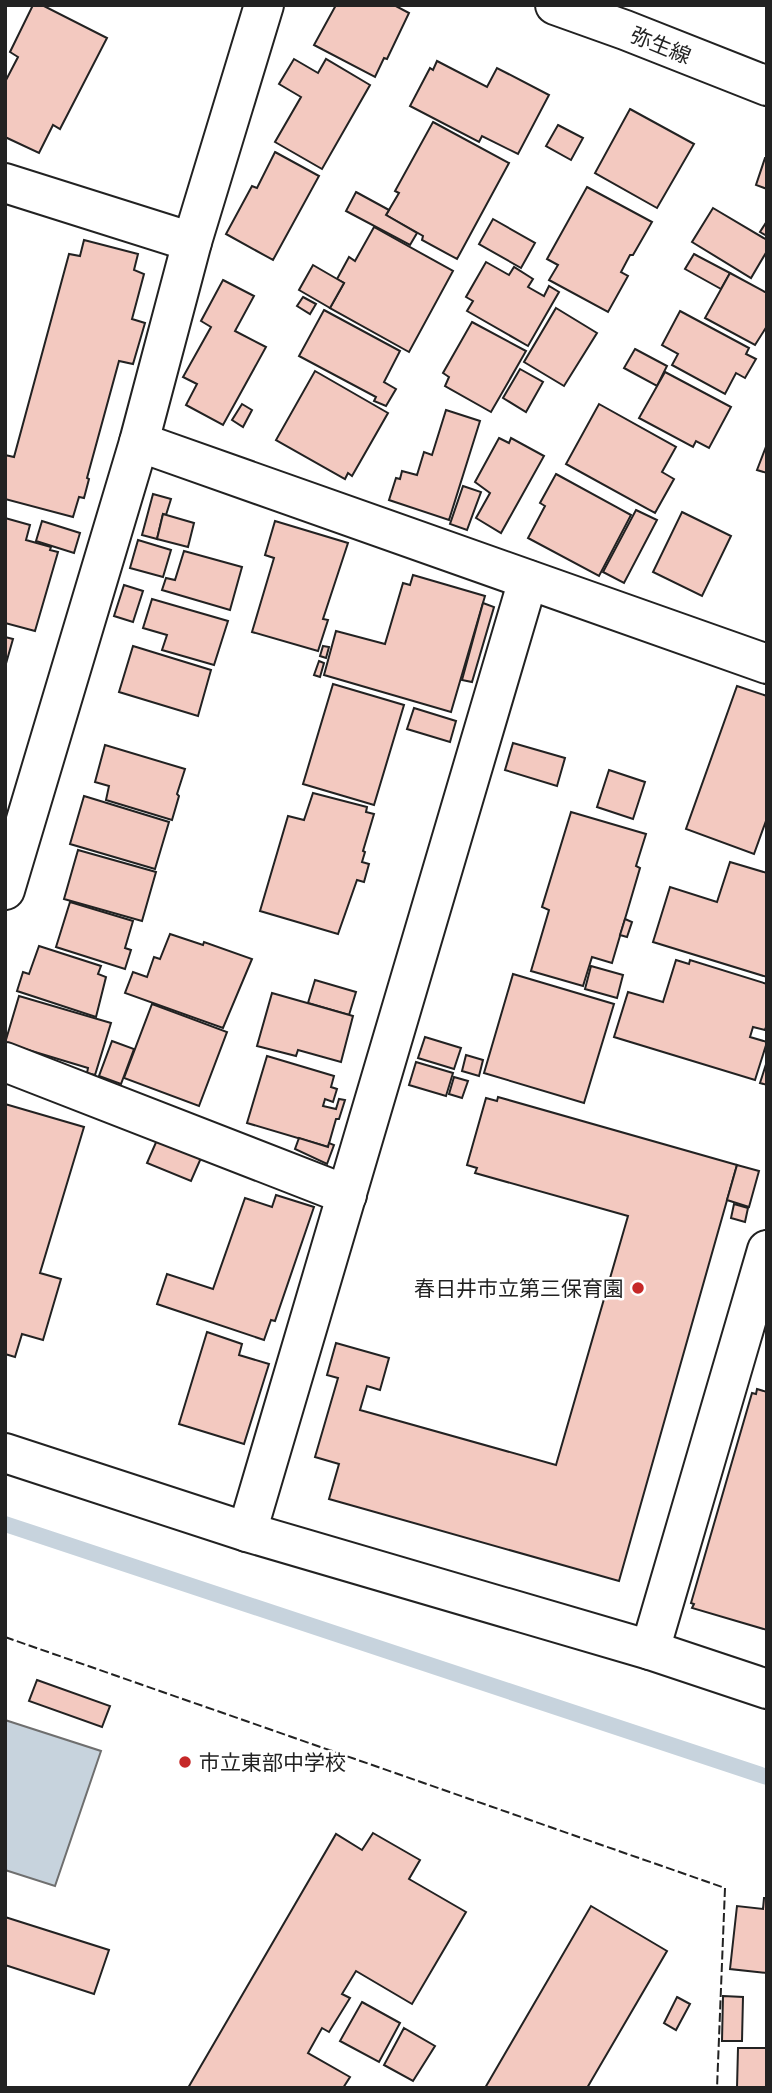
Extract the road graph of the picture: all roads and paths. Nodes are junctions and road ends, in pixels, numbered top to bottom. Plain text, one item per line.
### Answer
1 (264, 5) edge
2 (555, 5) edge
3 (767, 86) edge
4 (5, 183) edge
5 (192, 242) junction
6 (139, 442) junction
7 (528, 580) junction
8 (767, 664) edge
9 (5, 890) edge
10 (5, 1062) edge
11 (347, 1195) junction
12 (767, 1250) edge
13 (5, 1453) edge
14 (247, 1532) junction
15 (650, 1650) junction
16 (767, 1689) edge

1 - 5 street
2 - 3 street, 弥生線
4 - 5 street
5 - 6 street
6 - 7 street
6 - 9 street
7 - 8 street
7 - 11 street
10 - 11 street
11 - 14 street
12 - 15 street
13 - 14 street
14 - 15 street
15 - 16 street

